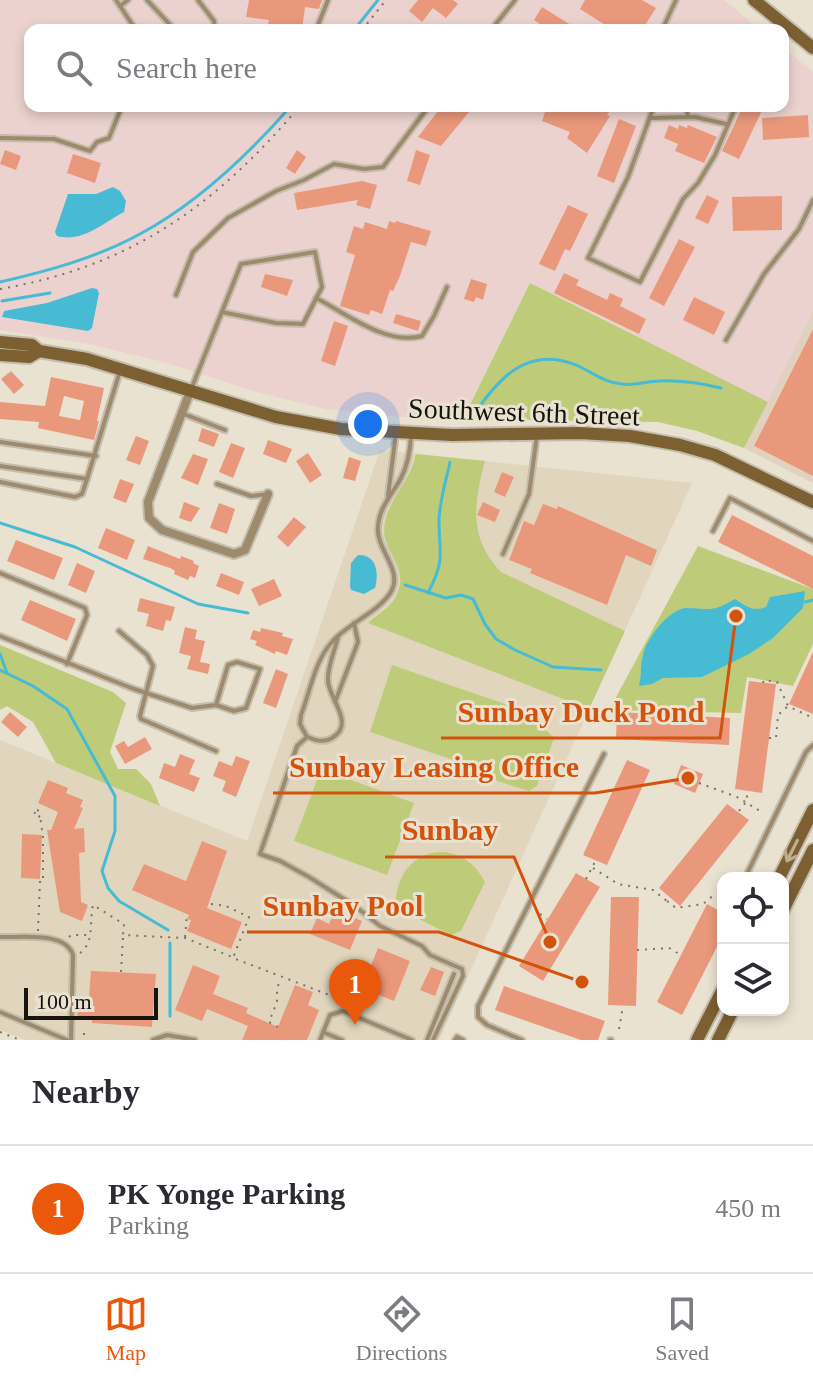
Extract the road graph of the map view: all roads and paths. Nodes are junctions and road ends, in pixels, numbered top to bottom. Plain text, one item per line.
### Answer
1 (116, 0) edge
2 (128, 0) edge
3 (147, 0) edge
4 (198, 0) edge
5 (328, 0) edge
6 (386, 0) edge
7 (515, 0) edge
8 (676, 0) edge
9 (754, 0) edge
10 (120, 6) junction
11 (132, 24) edge
12 (169, 24) edge
13 (214, 24) edge
14 (318, 24) edge
15 (367, 24) edge
16 (496, 24) edge
17 (665, 24) edge
18 (776, 24) edge
19 (789, 33) edge
20 (813, 48) edge
21 (120, 112) edge
22 (294, 112) edge
23 (424, 112) edge
24 (652, 112) edge
25 (687, 112) edge
26 (733, 112) edge
27 (688, 117) junction
28 (650, 118) junction
29 (726, 124) junction
30 (0, 138) edge
31 (813, 200) edge
32 (447, 287) dead end
33 (0, 289) edge
34 (176, 295) dead end
35 (316, 298) junction
36 (222, 312) junction
37 (726, 340) dead end
38 (0, 342) edge
39 (39, 351) junction
40 (0, 355) edge
41 (120, 368) junction
42 (191, 389) junction
43 (181, 413) junction
44 (225, 430) dead end
45 (396, 433) junction
46 (411, 433) junction
47 (537, 434) junction
48 (0, 442) edge
49 (96, 456) junction
50 (0, 466) edge
51 (87, 479) junction
52 (0, 482) edge
53 (217, 484) dead end
54 (268, 494) joint
55 (387, 498) junction
56 (813, 502) edge
57 (713, 531) dead end
58 (813, 541) edge
59 (503, 554) dead end
60 (0, 573) edge
61 (354, 623) junction
62 (119, 631) dead end
63 (339, 635) junction
64 (0, 636) edge
65 (67, 664) junction
66 (763, 683) dead end
67 (147, 694) junction
68 (335, 702) junction
69 (216, 705) junction
70 (788, 706) junction
71 (813, 718) edge
72 (307, 737) junction
73 (769, 738) dead end
74 (813, 745) edge
75 (216, 751) dead end
76 (604, 754) dead end
77 (699, 783) dead end
78 (748, 791) dead end
79 (746, 802) junction
80 (813, 810) edge
81 (739, 811) dead end
82 (760, 811) dead end
83 (40, 816) dead end
84 (813, 850) edge
85 (596, 860) dead end
86 (593, 868) junction
87 (748, 872) edge
88 (782, 872) edge
89 (586, 879) dead end
90 (717, 896) edge
91 (789, 898) edge
92 (211, 904) dead end
93 (187, 914) dead end
94 (540, 914) dead end
95 (547, 919) dead end
96 (38, 933) dead end
97 (90, 935) junction
98 (123, 935) junction
99 (0, 937) edge
100 (69, 937) dead end
101 (185, 938) junction
102 (637, 950) dead end
103 (80, 953) dead end
104 (681, 955) dead end
105 (233, 958) junction
106 (121, 972) dead end
107 (454, 974) dead end
108 (281, 978) junction
109 (717, 1001) edge
110 (344, 1004) dead end
111 (623, 1006) dead end
112 (0, 1012) edge
113 (730, 1016) edge
114 (278, 1027) dead end
115 (619, 1029) dead end
116 (0, 1032) edge
117 (323, 1032) junction
118 (20, 1040) edge
119 (69, 1040) edge
120 (153, 1040) edge
121 (195, 1040) edge
122 (320, 1040) edge
123 (342, 1040) edge
124 (412, 1040) edge
125 (430, 1040) edge
126 (455, 1040) edge
127 (463, 1040) edge
128 (522, 1040) edge
129 (697, 1040) edge
130 (718, 1040) edge

1 - 10 lane
2 - 10 lane
3 - 12 lane
4 - 13 lane
5 - 14 lane
6 - 15 path
7 - 16 lane
8 - 17 lane
9 - 18 street
10 - 11 lane
19 - 20 street
21 - 30 lane
22 - 33 path
23 - 34 lane
24 - 28 lane
25 - 27 lane
26 - 29 lane
27 - 28 lane
27 - 29 lane
28 - 29 lane
31 - 37 lane
32 - 35 lane
35 - 36 lane
35 - 36 lane
36 - 42 lane
38 - 39 street, Southwest 6th Street
39 - 40 street, Southwest 6th Street
39 - 41 street, Southwest 6th Street
41 - 42 street, Southwest 6th Street
41 - 49 lane
42 - 43 street
42 - 45 street, Southwest 6th Street
43 - 44 lane
43 - 54 street
45 - 46 street, Southwest 6th Street
45 - 55 lane
46 - 47 street, Southwest 6th Street
46 - 55 lane
47 - 56 street, Southwest 6th Street
47 - 59 lane
48 - 49 lane
49 - 51 lane
50 - 51 lane
51 - 52 lane
53 - 54 lane
55 - 61 lane
57 - 58 lane
60 - 65 lane
61 - 63 lane
61 - 68 lane
62 - 67 lane
63 - 68 lane
63 - 72 lane
64 - 65 lane
65 - 67 lane
66 - 70 path
67 - 69 lane
67 - 75 lane
68 - 72 lane
69 - 69 lane
70 - 71 path
70 - 73 path
72 - 125 lane
74 - 87 lane
76 - 128 lane
77 - 79 path
78 - 79 path
79 - 81 path
79 - 82 path
80 -> 88 street
83 - 96 path
84 - 91 street
85 - 86 path
86 - 89 path
86 - 90 path
92 - 105 path
93 - 101 path
94 - 95 path
97 - 98 path
97 - 100 path
97 - 103 path
98 - 101 path
98 - 106 path
99 - 119 lane
101 - 105 path
102 - 104 path
105 - 108 path
107 - 125 lane
108 - 110 path
108 - 114 path
109 - 129 street
111 - 115 path
112 - 119 lane
113 - 130 street
116 - 118 path
117 - 122 lane
117 - 123 lane
117 - 124 lane
120 - 121 lane
126 - 127 lane

